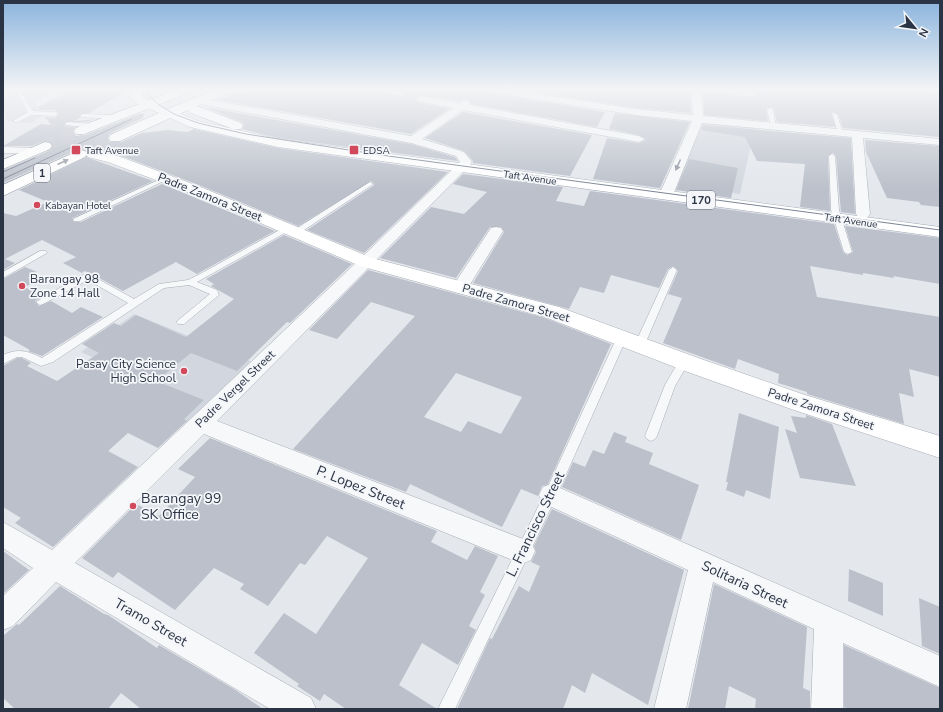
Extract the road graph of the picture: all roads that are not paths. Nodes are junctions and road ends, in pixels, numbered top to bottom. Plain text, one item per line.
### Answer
1 (102, 122) edge
2 (147, 122) edge
3 (184, 122) edge
4 (186, 122) edge
5 (223, 122) edge
6 (230, 122) edge
7 (315, 122) edge
8 (438, 122) edge
9 (549, 122) edge
10 (697, 122) edge
11 (733, 122) edge
12 (773, 122) edge
13 (837, 122) edge
14 (68, 124) dead end
15 (235, 124) junction
16 (93, 126) junction
17 (774, 126) junction
18 (80, 131) tunnel mouth
19 (841, 133) junction
20 (857, 134) junction
21 (639, 139) dead end
22 (413, 140) junction
23 (940, 142) edge
24 (40, 148) joint
25 (3, 150) edge
26 (832, 156) dead end
27 (3, 165) edge
28 (464, 165) junction
29 (165, 179) junction
30 (370, 184) dead end
31 (3, 191) edge
32 (667, 192) junction
33 (836, 214) junction
34 (863, 214) junction
35 (77, 219) dead end
36 (940, 224) edge
37 (291, 231) junction
38 (496, 231) dead end
39 (940, 232) edge
40 (848, 252) dead end
41 (43, 253) dead end
42 (366, 262) junction
43 (673, 270) dead end
44 (3, 275) edge
45 (190, 282) junction
46 (461, 286) junction
47 (40, 302) dead end
48 (134, 302) junction
49 (181, 322) dead end
50 (631, 341) junction
51 (3, 360) edge
52 (684, 362) junction
53 (200, 423) junction
54 (651, 436) dead end
55 (940, 447) edge
56 (551, 495) junction
57 (3, 534) edge
58 (522, 551) junction
59 (703, 564) junction
60 (54, 566) junction
61 (3, 616) edge
62 (829, 622) junction
63 (940, 672) edge
64 (300, 709) edge
65 (446, 709) edge
66 (670, 709) edge
67 (827, 709) edge

1 - 16 main road
2 - 3 main road
4 - 28 main road, Taft Avenue / 170
5 - 15 main road, Taft Avenue / 170
6 - 15 main road
7 - 22 street
8 - 22 street
9 - 21 street
10 -> 32 street
11 - 17 street
12 - 17 lane
13 - 19 lane
14 - 16 lane
15 - 28 main road, Taft Avenue / 170
16 - 18 main road
17 - 19 street
19 - 20 street
20 - 23 street
20 - 34 street
22 - 28 street
24 - 25 street
24 - 27 main road, 1
26 - 33 lane
28 - 32 main road, Taft Avenue / 170
28 - 42 street, Padre Vergel Street
31 -> 29 main road, Padre Zamora Street / 1
29 - 35 lane
29 - 37 main road, Padre Zamora Street
30 - 37 lane
32 - 33 main road, Taft Avenue / 170
33 - 34 main road, Taft Avenue / 170
33 - 39 main road, Taft Avenue / 170
33 - 40 lane
34 - 36 main road, Taft Avenue / 170
37 - 42 main road, Padre Zamora Street
37 - 45 lane
38 - 46 street
41 - 44 lane
42 - 46 main road, Padre Zamora Street
42 - 53 street, Padre Vergel Street
43 - 50 lane, L. Francisco Street
45 - 48 lane
45 - 49 lane
46 - 50 main road, Padre Zamora Street
47 - 48 lane
48 - 51 lane
50 - 52 main road, Padre Zamora Street
50 - 56 lane, L. Francisco Street
52 - 54 lane
52 - 55 main road, Padre Zamora Street
53 - 58 street, P. Lopez Street
53 - 60 street, Padre Vergel Street
56 - 58 lane, L. Francisco Street
56 - 59 street, Solitaria Street
57 - 60 street, Tramo Street
58 - 65 lane, L. Francisco Street
59 - 62 street, Solitaria Street
59 - 66 street
60 - 61 street, Padre Vergel Street
60 - 64 street, Tramo Street
62 - 63 street, Solitaria Street
62 - 67 street

